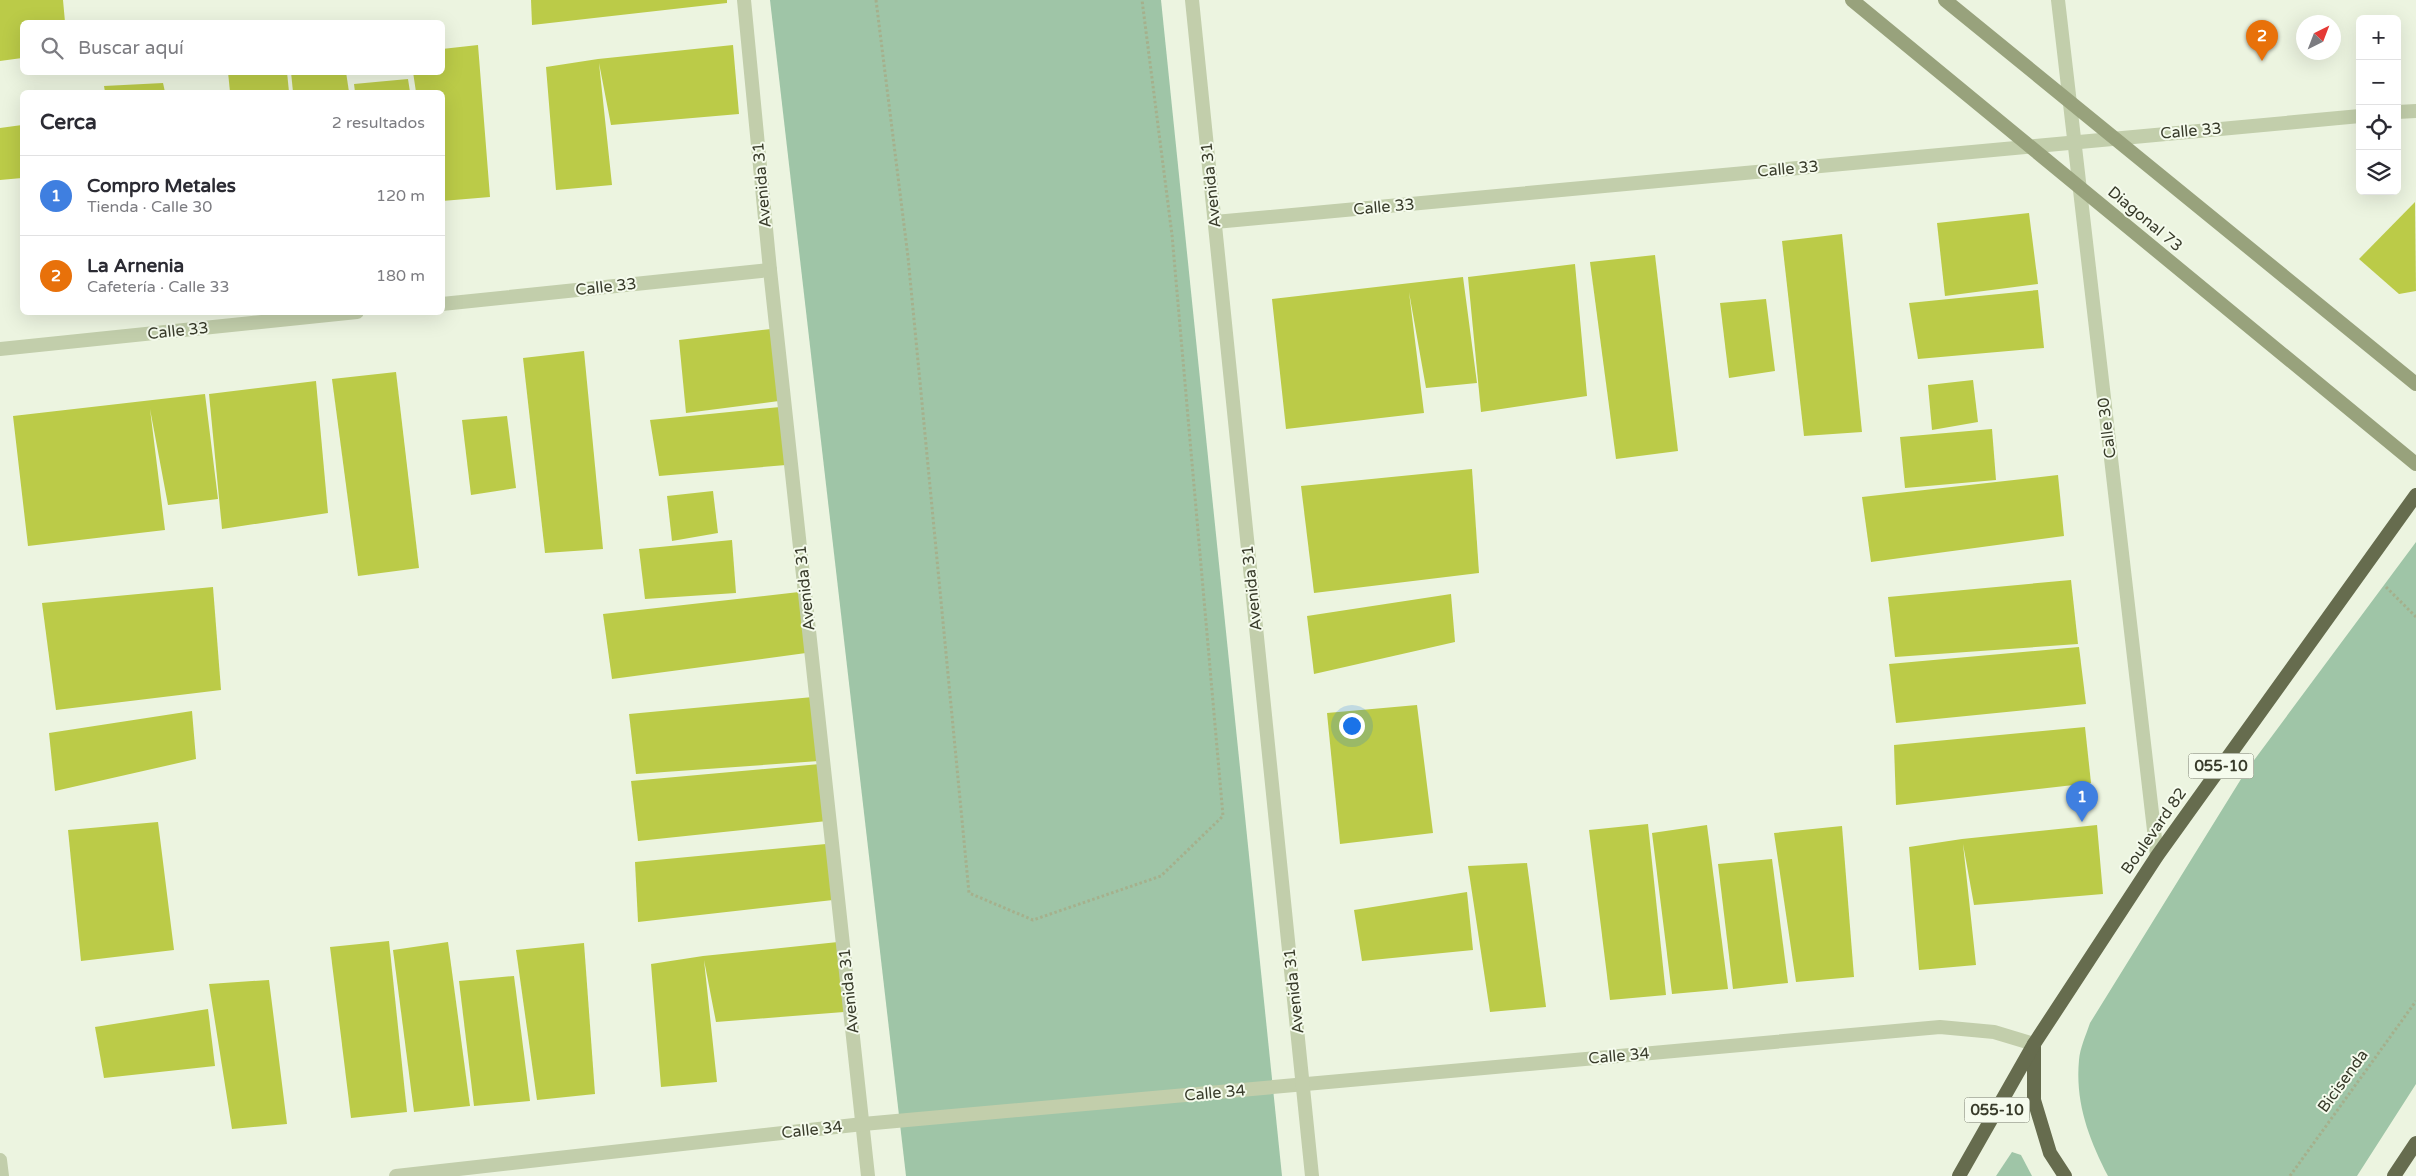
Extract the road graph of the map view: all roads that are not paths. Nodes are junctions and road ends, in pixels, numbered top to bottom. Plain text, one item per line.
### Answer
1 (744, 0) edge
2 (1192, 0) edge
3 (1852, 0) edge
4 (1945, 0) edge
5 (2058, 0) edge
6 (2070, 102) junction
7 (2416, 111) edge
8 (2401, 112) edge
9 (2356, 116) edge
10 (2115, 138) junction
11 (2075, 142) junction
12 (2031, 147) junction
13 (2080, 187) junction
14 (1215, 222) junction
15 (770, 270) junction
16 (445, 304) edge
17 (329, 315) edge
18 (0, 350) edge
19 (2416, 384) edge
20 (2416, 464) edge
21 (2416, 495) edge
22 (2156, 856) junction
23 (2034, 1044) junction
24 (1303, 1086) junction
25 (863, 1124) junction
26 (2416, 1143) edge
27 (0, 1160) edge
28 (2, 1176) edge
29 (396, 1176) edge
30 (868, 1176) edge
31 (1312, 1176) edge
32 (1960, 1176) edge
33 (2065, 1176) edge
34 (2394, 1176) edge

1 - 15 street, Avenida 31
2 - 14 street, Avenida 31
3 - 12 main road, Diagonal 73
4 - 6 main road
5 - 6 street, Calle 30
6 - 10 main road
6 - 11 street, Calle 30
7 - 8 street
9 - 10 street, Calle 33
10 - 11 street, Calle 33
10 - 19 main road
11 - 12 street, Calle 33
11 - 13 street, Calle 30
12 - 13 main road, Diagonal 73
12 - 14 street, Calle 33
13 - 20 main road, Diagonal 73
13 - 22 street, Calle 30
14 - 24 street, Avenida 31
15 - 16 street, Calle 33
15 - 25 street, Avenida 31
17 - 18 street, Calle 33
21 - 22 highway, Boulevard 82 / 055-10
22 - 23 highway, Boulevard 82 / 055-10
23 - 24 street, Calle 34
23 - 32 highway, Boulevard 82 / 055-10
23 - 33 highway
24 - 25 street, Calle 34
24 - 31 street, Avenida 31
25 - 29 street, Calle 34
25 - 30 street, Avenida 31
26 - 34 highway
27 - 28 street

